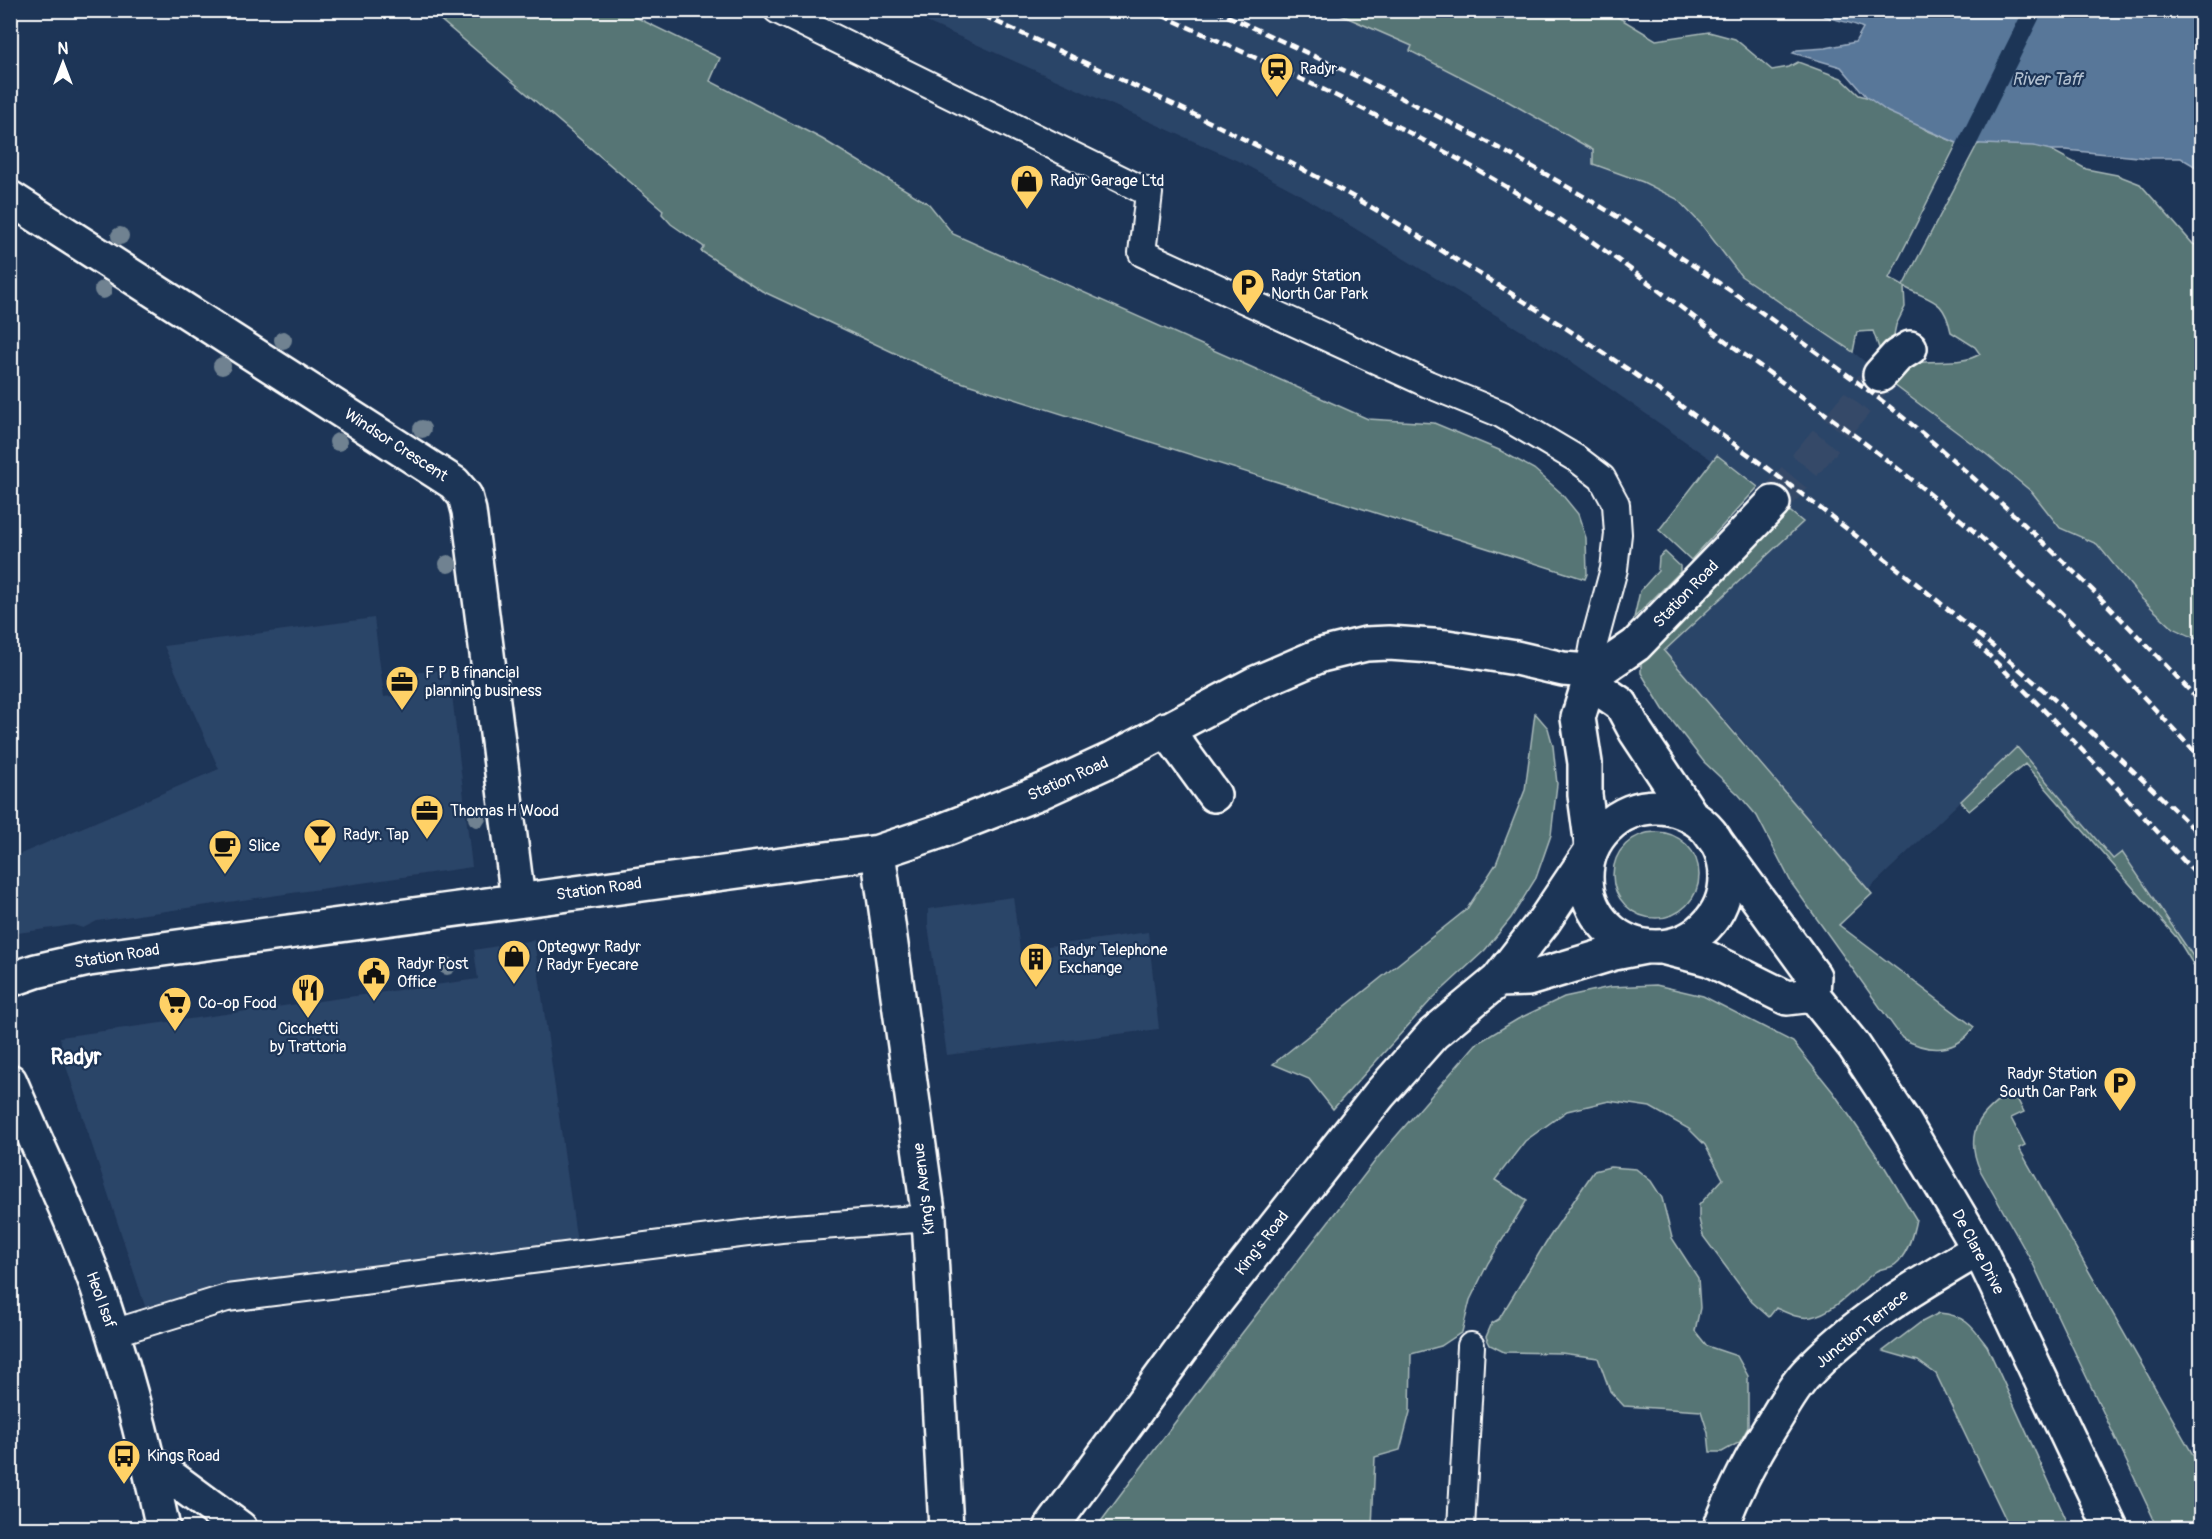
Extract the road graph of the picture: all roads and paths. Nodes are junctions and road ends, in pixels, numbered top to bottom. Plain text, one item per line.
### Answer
1 (777, 10) edge
2 (10, 198) edge
3 (1910, 348) dead end
4 (1880, 375) tunnel mouth
5 (1773, 503) tunnel mouth
6 (1590, 677) junction
7 (1166, 729) junction
8 (1214, 795) dead end
9 (1702, 825) junction
10 (1591, 850) junction
11 (878, 852) junction
12 (518, 900) junction
13 (1653, 947) junction
14 (10, 980) edge
15 (1498, 980) junction
16 (1813, 995) junction
17 (10, 1081) edge
18 (929, 1218) junction
19 (1979, 1249) junction
20 (113, 1333) junction
21 (1471, 1346) dead end
22 (148, 1460) junction
23 (163, 1528) edge
24 (240, 1528) edge
25 (946, 1528) edge
26 (1051, 1528) edge
27 (1461, 1528) edge
28 (1720, 1528) edge
29 (2111, 1528) edge

1 - 6 lane
2 - 12 street, Windsor Crescent
3 - 4 street
5 - 6 street, Station Road
6 - 7 street, Station Road
6 - 9 street
6 - 10 street
7 - 8 street
7 - 11 street, Station Road
9 - 10 street
9 - 13 street
9 - 16 street, De Clare Drive
10 - 13 street
10 - 15 street, King's Road
11 - 12 street, Station Road
11 - 18 street, King's Avenue
12 - 14 street, Station Road
13 - 15 street
13 - 16 street
15 - 26 street, King's Road
16 - 19 street, De Clare Drive
17 - 20 street, Heol Isaf
18 - 20 lane
18 - 25 street, King's Avenue
19 - 28 street, Junction Terrace
19 - 29 street, De Clare Drive
20 - 22 street, Heol Isaf
21 - 27 lane
22 - 23 street, Heol Isaf
22 - 24 street

